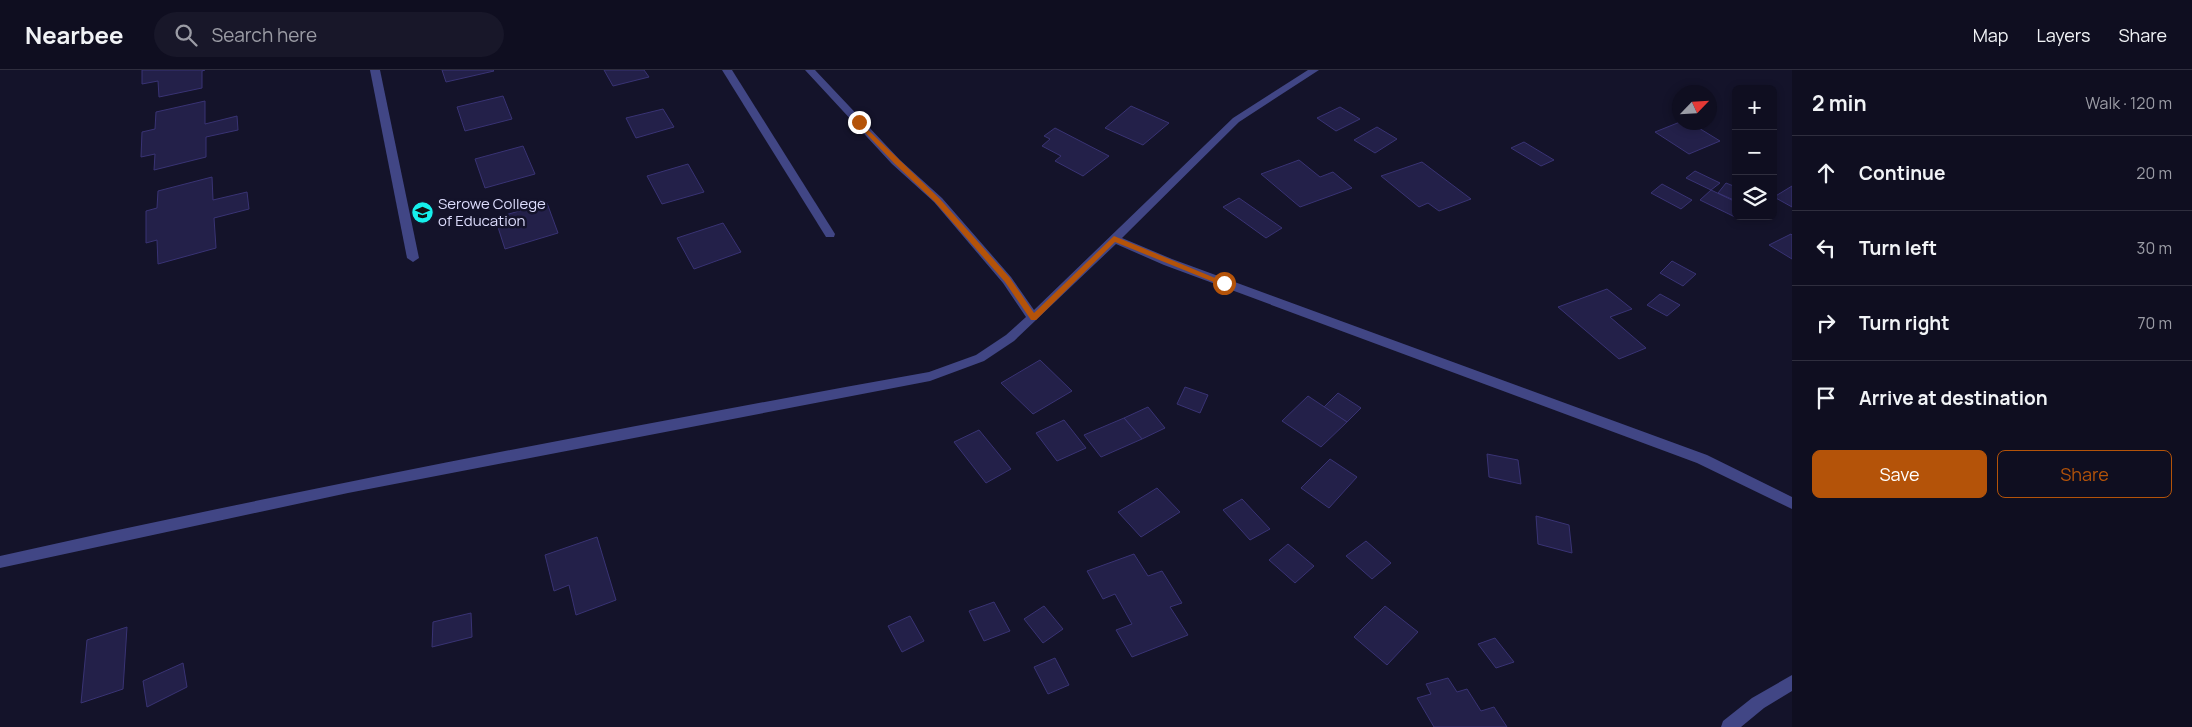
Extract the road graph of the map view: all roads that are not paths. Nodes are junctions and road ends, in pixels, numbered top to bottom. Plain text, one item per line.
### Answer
1 (375, 70) edge
2 (727, 70) edge
3 (810, 70) edge
4 (1314, 70) edge
5 (830, 234) dead end
6 (1114, 239) junction
7 (413, 258) dead end
8 (1033, 318) junction
9 (1792, 503) edge
10 (0, 562) edge
11 (1792, 682) edge
12 (1728, 727) edge

1 - 7 street
2 - 5 street
3 - 8 street
4 - 6 street
6 - 8 street
6 - 9 street
8 - 10 street
11 - 12 street

